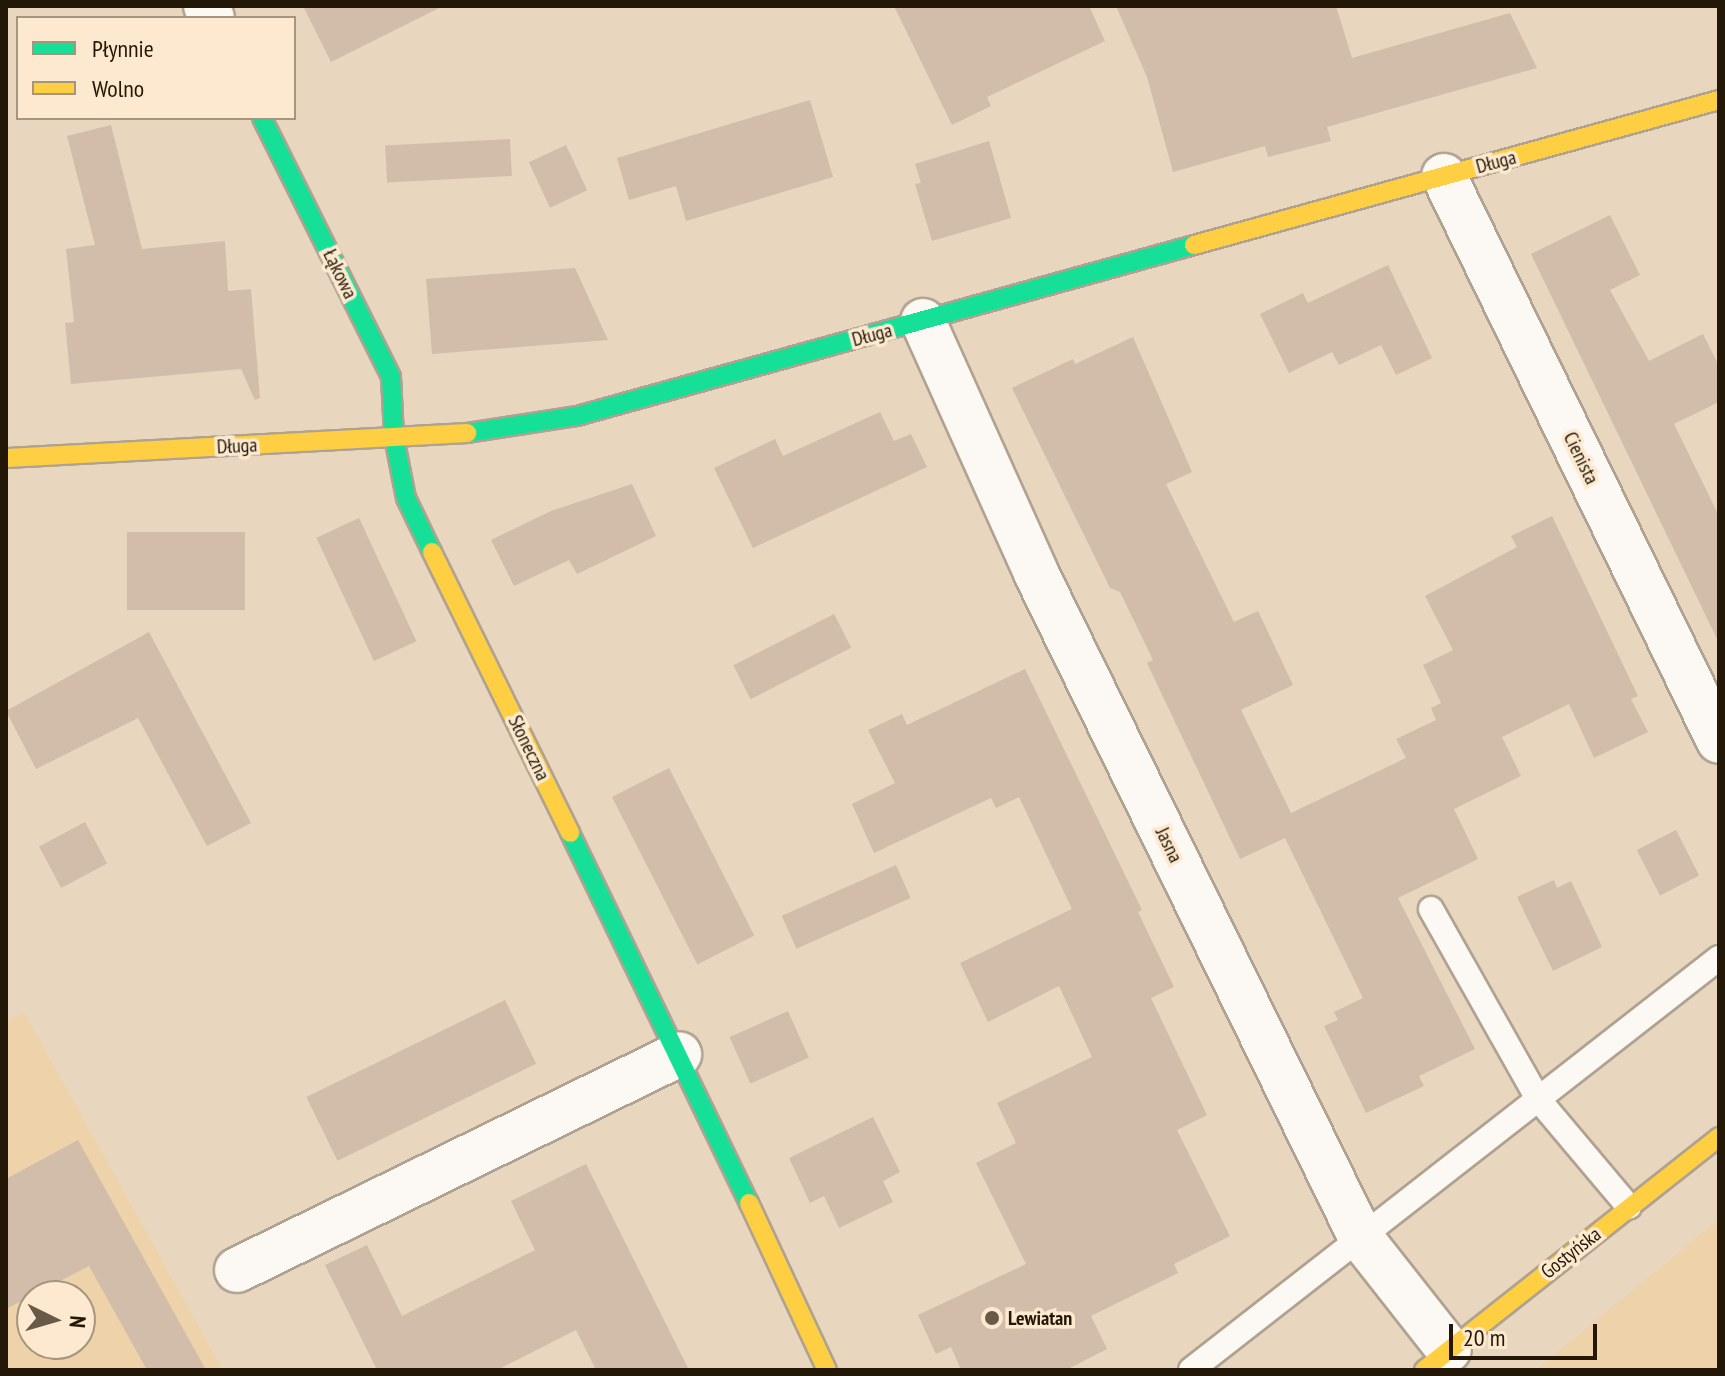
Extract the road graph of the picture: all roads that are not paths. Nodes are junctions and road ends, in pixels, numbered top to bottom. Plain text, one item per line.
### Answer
1 (1719, 100) edge
2 (263, 120) edge
3 (1444, 176) junction
4 (923, 321) junction
5 (394, 437) junction
6 (6, 458) edge
7 (1719, 741) edge
8 (1431, 909) dead end
9 (1719, 958) edge
10 (679, 1054) junction
11 (1538, 1099) junction
12 (1719, 1137) edge
13 (1629, 1207) junction
14 (1361, 1238) junction
15 (237, 1270) dead end
16 (1436, 1360) edge
17 (827, 1370) edge
18 (1191, 1370) edge

1 - 3 street, Długa
2 - 5 street, Łąkowa
3 - 4 street, Długa
3 - 7 street, Cienista
4 - 5 street, Długa
4 - 14 street, Jasna
5 - 6 street, Długa
5 - 10 street, Słoneczna
8 - 11 lane
9 - 11 lane
10 - 15 street
10 - 17 street, Słoneczna
11 - 13 lane
11 - 14 lane
12 - 13 street, Gostyńska
13 - 16 street, Gostyńska
14 - 16 street, Jasna
14 - 18 lane

